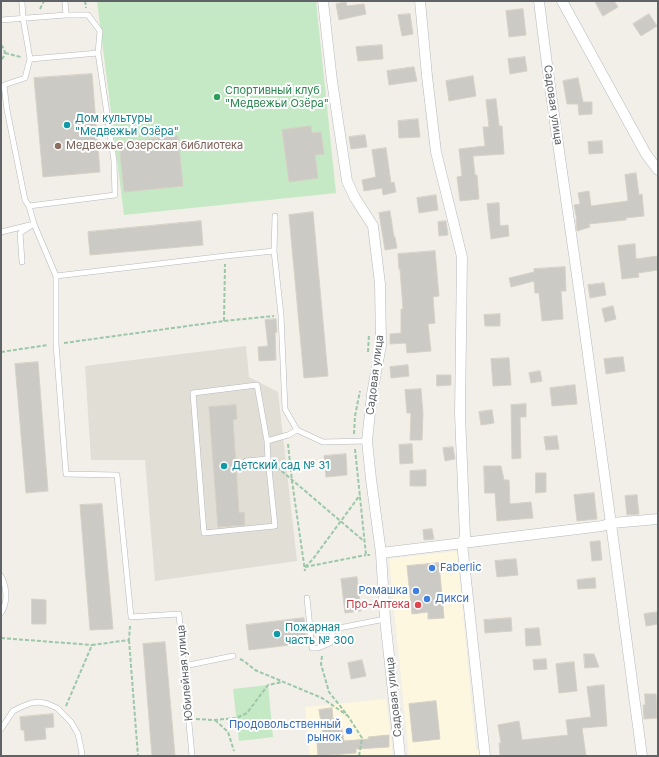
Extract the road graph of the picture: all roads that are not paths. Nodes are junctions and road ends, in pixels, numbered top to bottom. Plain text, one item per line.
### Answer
1 (21, 1) edge
2 (65, 1) edge
3 (323, 1) edge
4 (420, 1) edge
5 (539, 1) edge
6 (562, 1) edge
7 (66, 14) junction
8 (23, 18) junction
9 (1, 20) edge
10 (98, 53) junction
11 (30, 59) junction
12 (658, 170) edge
13 (29, 206) junction
14 (276, 216) dead end
15 (34, 224) junction
16 (1, 232) edge
17 (274, 252) junction
18 (22, 262) dead end
19 (56, 276) junction
20 (297, 430) junction
21 (267, 441) junction
22 (367, 441) junction
23 (268, 459) junction
24 (246, 460) dead end
25 (658, 519) edge
26 (612, 523) junction
27 (462, 543) junction
28 (381, 553) junction
29 (1, 576) edge
30 (307, 598) dead end
31 (1, 613) edge
32 (385, 619) junction
33 (232, 656) road end
34 (184, 666) junction
35 (1, 729) edge
36 (81, 756) edge
37 (192, 756) edge
38 (400, 756) edge
39 (485, 756) edge
40 (642, 756) edge

1 - 8 lane
2 - 7 lane
3 - 22 street, Садовая улица
4 - 27 street
5 - 26 street, Садовая улица
6 - 12 street
7 - 8 lane
7 - 10 lane
8 - 9 lane
8 - 11 lane
10 - 11 lane
10 - 13 lane
11 - 13 lane
13 - 15 lane
14 - 17 lane
15 - 16 lane
15 - 18 lane
15 - 19 lane
17 - 19 lane
17 - 20 lane
19 - 34 lane, Юбилейная улица
20 - 21 lane
20 - 22 lane
21 - 23 lane
21 - 23 lane
22 - 28 street, Садовая улица
23 - 24 lane
25 - 26 street
26 - 27 street
26 - 40 street, Садовая улица
27 - 28 street
27 - 39 street
28 - 32 street, Садовая улица
29 - 31 lane
30 - 32 lane
32 - 38 street, Садовая улица
33 - 34 lane
34 - 37 lane, Юбилейная улица
35 - 36 lane

